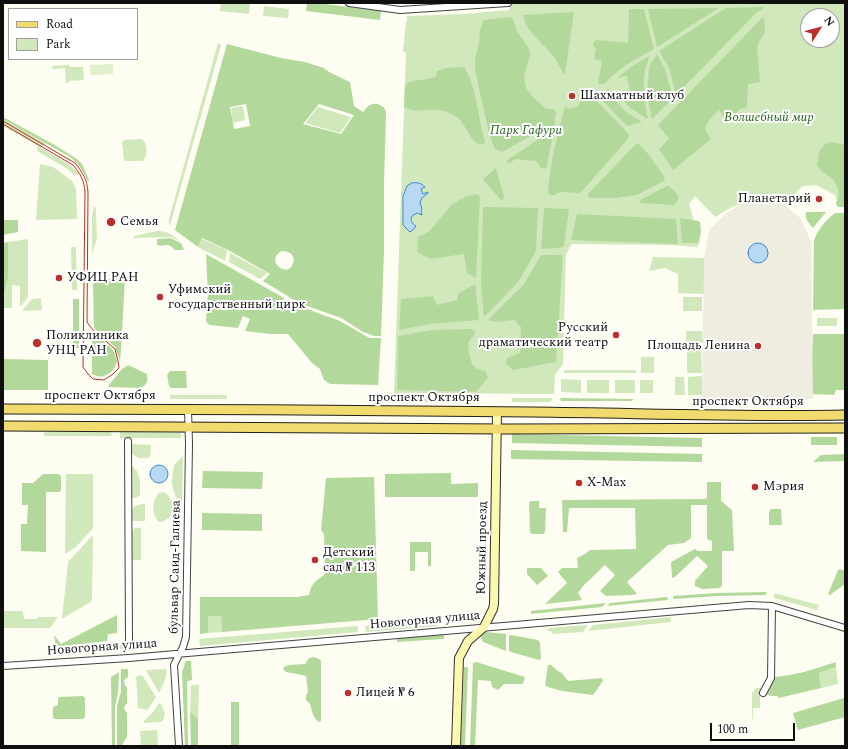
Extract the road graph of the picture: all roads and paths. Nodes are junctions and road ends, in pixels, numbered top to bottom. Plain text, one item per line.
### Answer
1 (350, 3) edge
2 (508, 3) edge
3 (7, 409) edge
4 (137, 409) junction
5 (188, 409) junction
6 (423, 411) junction
7 (497, 412) junction
8 (562, 412) junction
9 (845, 414) edge
10 (7, 426) edge
11 (137, 427) junction
12 (189, 428) junction
13 (845, 428) edge
14 (422, 429) junction
15 (497, 429) junction
16 (562, 429) junction
17 (128, 441) dead end
18 (772, 606) junction
19 (484, 627) junction
20 (845, 628) edge
21 (129, 642) dead end
22 (180, 653) junction
23 (3, 666) edge
24 (763, 693) dead end
25 (179, 746) edge
26 (456, 746) edge

1 - 2 street
3 - 4 main road, проспект Октября
3 - 10 main road
4 - 5 main road, проспект Октября
4 - 11 main road
5 - 6 main road, проспект Октября
5 - 12 street, бульвар Саид-Галиева
6 - 7 main road, проспект Октября
6 - 14 main road
7 - 8 main road, проспект Октября
7 - 15 street, Южный проезд
8 - 9 main road, проспект Октября
8 - 16 main road
10 - 11 main road, проспект Октября
11 - 12 main road, проспект Октября
12 - 14 main road, проспект Октября
12 - 22 street, бульвар Саид-Галиева
13 - 16 main road, проспект Октября
14 - 15 main road, проспект Октября
15 - 16 main road, проспект Октября
15 - 19 street, Южный проезд
17 - 21 street
18 - 19 street, Новогорная улица
18 - 20 street, Новогорная улица
18 - 24 street
19 - 22 street, Новогорная улица
19 - 26 street, Южный проезд
22 - 23 street, Новогорная улица
22 - 25 street, бульвар Саид-Галиева

